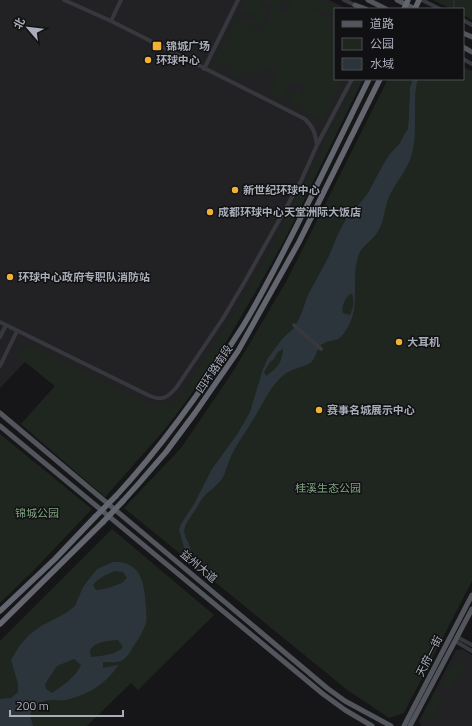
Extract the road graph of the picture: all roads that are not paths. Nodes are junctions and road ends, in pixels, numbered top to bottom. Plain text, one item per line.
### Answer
1 (64, 0) edge
2 (121, 0) edge
3 (238, 0) edge
4 (344, 0) edge
5 (368, 0) edge
6 (397, 0) edge
7 (405, 0) edge
8 (422, 0) edge
9 (355, 5) junction
10 (360, 8) edge
11 (363, 8) edge
12 (384, 8) edge
13 (414, 8) edge
14 (415, 8) edge
15 (438, 8) edge
16 (111, 21) junction
17 (204, 69) junction
18 (351, 80) edge
19 (370, 80) edge
20 (380, 80) edge
21 (317, 145) junction
22 (0, 322) edge
23 (6, 325) junction
24 (294, 325) dead end
25 (17, 331) junction
26 (0, 337) edge
27 (321, 349) dead end
28 (0, 366) edge
29 (0, 413) edge
30 (0, 426) edge
31 (472, 595) edge
32 (472, 609) edge
33 (0, 611) edge
34 (0, 624) edge
35 (456, 639) junction
36 (472, 645) edge
37 (472, 651) edge
38 (372, 726) edge
39 (391, 726) edge
40 (404, 726) edge
41 (410, 726) edge

1 - 16 street
2 - 16 street
3 - 17 street
4 - 9 street
5 - 12 main road
6 - 13 main road
7 - 14 main road
8 - 15 street
9 - 10 street
9 - 11 main road
16 - 17 street
17 - 21 street
18 - 21 street
19 - 33 highway, 四环路南段, bridge
20 - 34 highway, 四环路南段, bridge
21 - 25 street
22 - 23 street
23 - 25 street
23 - 26 street
24 - 27 street
25 - 28 street
29 - 39 main road, 益州大道
30 - 38 main road, 益州大道
31 - 40 main road, 天府一街
32 - 35 main road, 天府一街
35 - 36 street
35 - 37 street
35 - 41 main road, 天府一街

